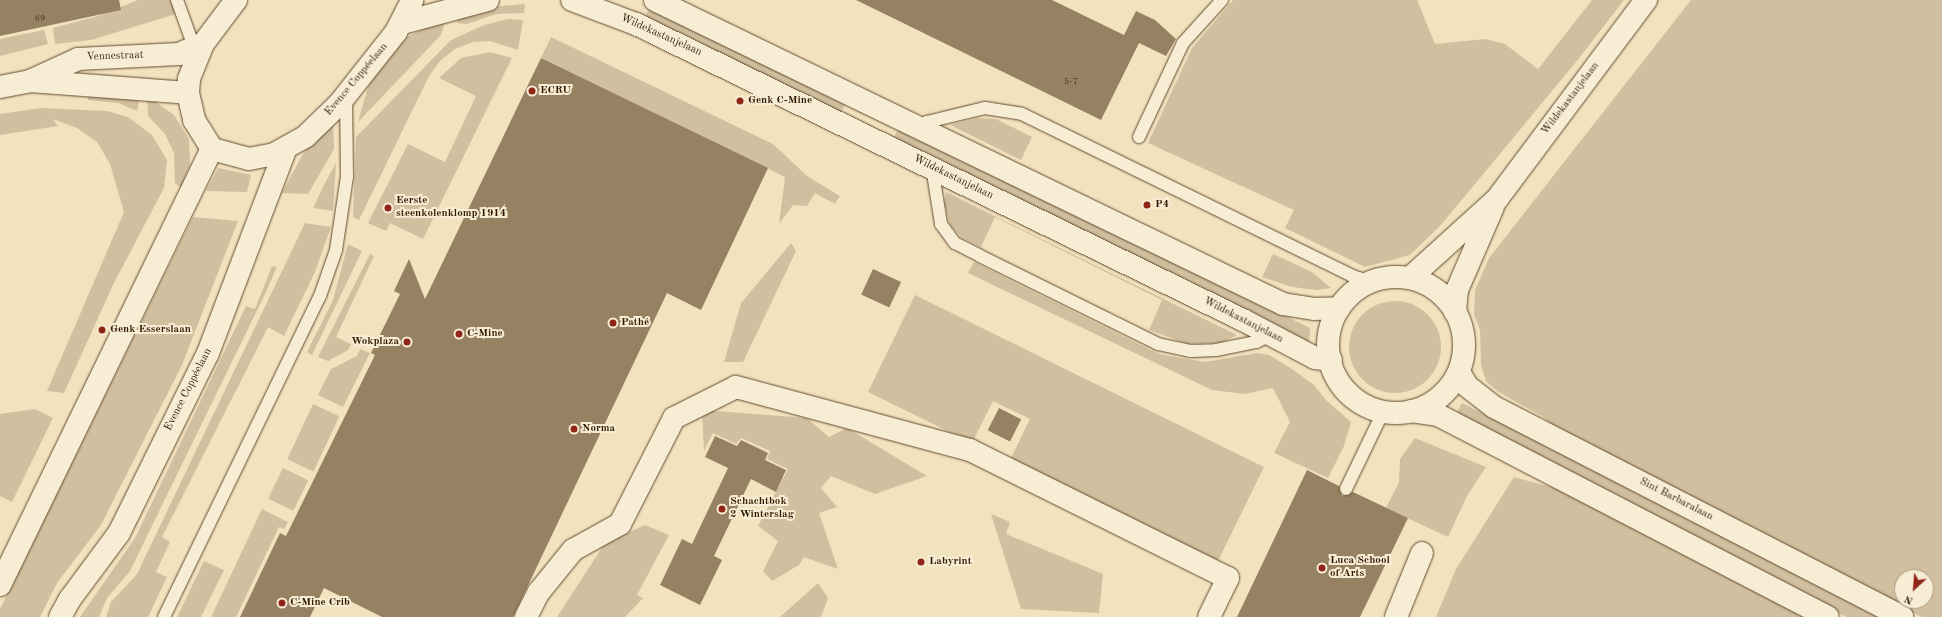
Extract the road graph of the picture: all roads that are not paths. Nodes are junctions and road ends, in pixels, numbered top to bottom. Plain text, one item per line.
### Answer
1 (177, 0) edge
2 (236, 0) edge
3 (412, 0) edge
4 (488, 0) edge
5 (655, 0) edge
6 (1222, 0) edge
7 (1646, 0) edge
8 (582, 2) edge
9 (402, 23) junction
10 (199, 46) junction
11 (30, 81) junction
12 (0, 87) edge
13 (188, 93) junction
14 (346, 96) junction
15 (918, 128) junction
16 (1140, 137) dead end
17 (286, 148) junction
18 (212, 149) junction
19 (932, 167) junction
20 (1497, 199) junction
21 (1410, 278) junction
22 (1370, 281) junction
23 (1339, 308) junction
24 (1456, 312) junction
25 (1271, 335) junction
26 (1331, 360) junction
27 (1459, 372) junction
28 (1383, 412) junction
29 (1411, 412) junction
30 (1346, 489) dead end
31 (1422, 553) dead end
32 (0, 584) edge
33 (60, 617) edge
34 (164, 617) edge
35 (526, 617) edge
36 (1209, 617) edge
37 (1396, 617) edge
38 (1828, 617) edge
39 (1902, 617) edge

1 - 10 lane
2 - 10 street
3 - 9 street, Evence Coppéelaan
4 - 9 street
5 - 15 street
6 - 16 lane
7 - 20 street, Wildekastanjelaan
8 - 19 street, Wildekastanjelaan
9 - 14 street, Evence Coppéelaan
10 - 11 street, Vennestraat
10 - 13 street
11 - 12 street, Vennestraat
11 - 13 street, Vennestraat
13 - 18 street
14 - 17 street, Evence Coppéelaan
14 - 34 lane
15 - 22 lane
15 - 23 street
17 - 18 street, Evence Coppéelaan
17 - 33 street, Evence Coppéelaan
18 - 32 street
19 - 25 street, Wildekastanjelaan
19 - 25 lane
20 - 21 street, Wildekastanjelaan
20 - 24 street, Wildekastanjelaan
21 - 22 street
21 - 24 street, Wildekastanjelaan
22 - 23 street
23 - 26 street
24 - 27 street, Wildekastanjelaan
25 - 26 street, Wildekastanjelaan
26 - 28 street
27 - 29 street
27 - 39 street, Sint Barbaralaan
28 - 29 street
28 - 30 lane
29 - 38 street
31 - 37 street
35 - 36 street

